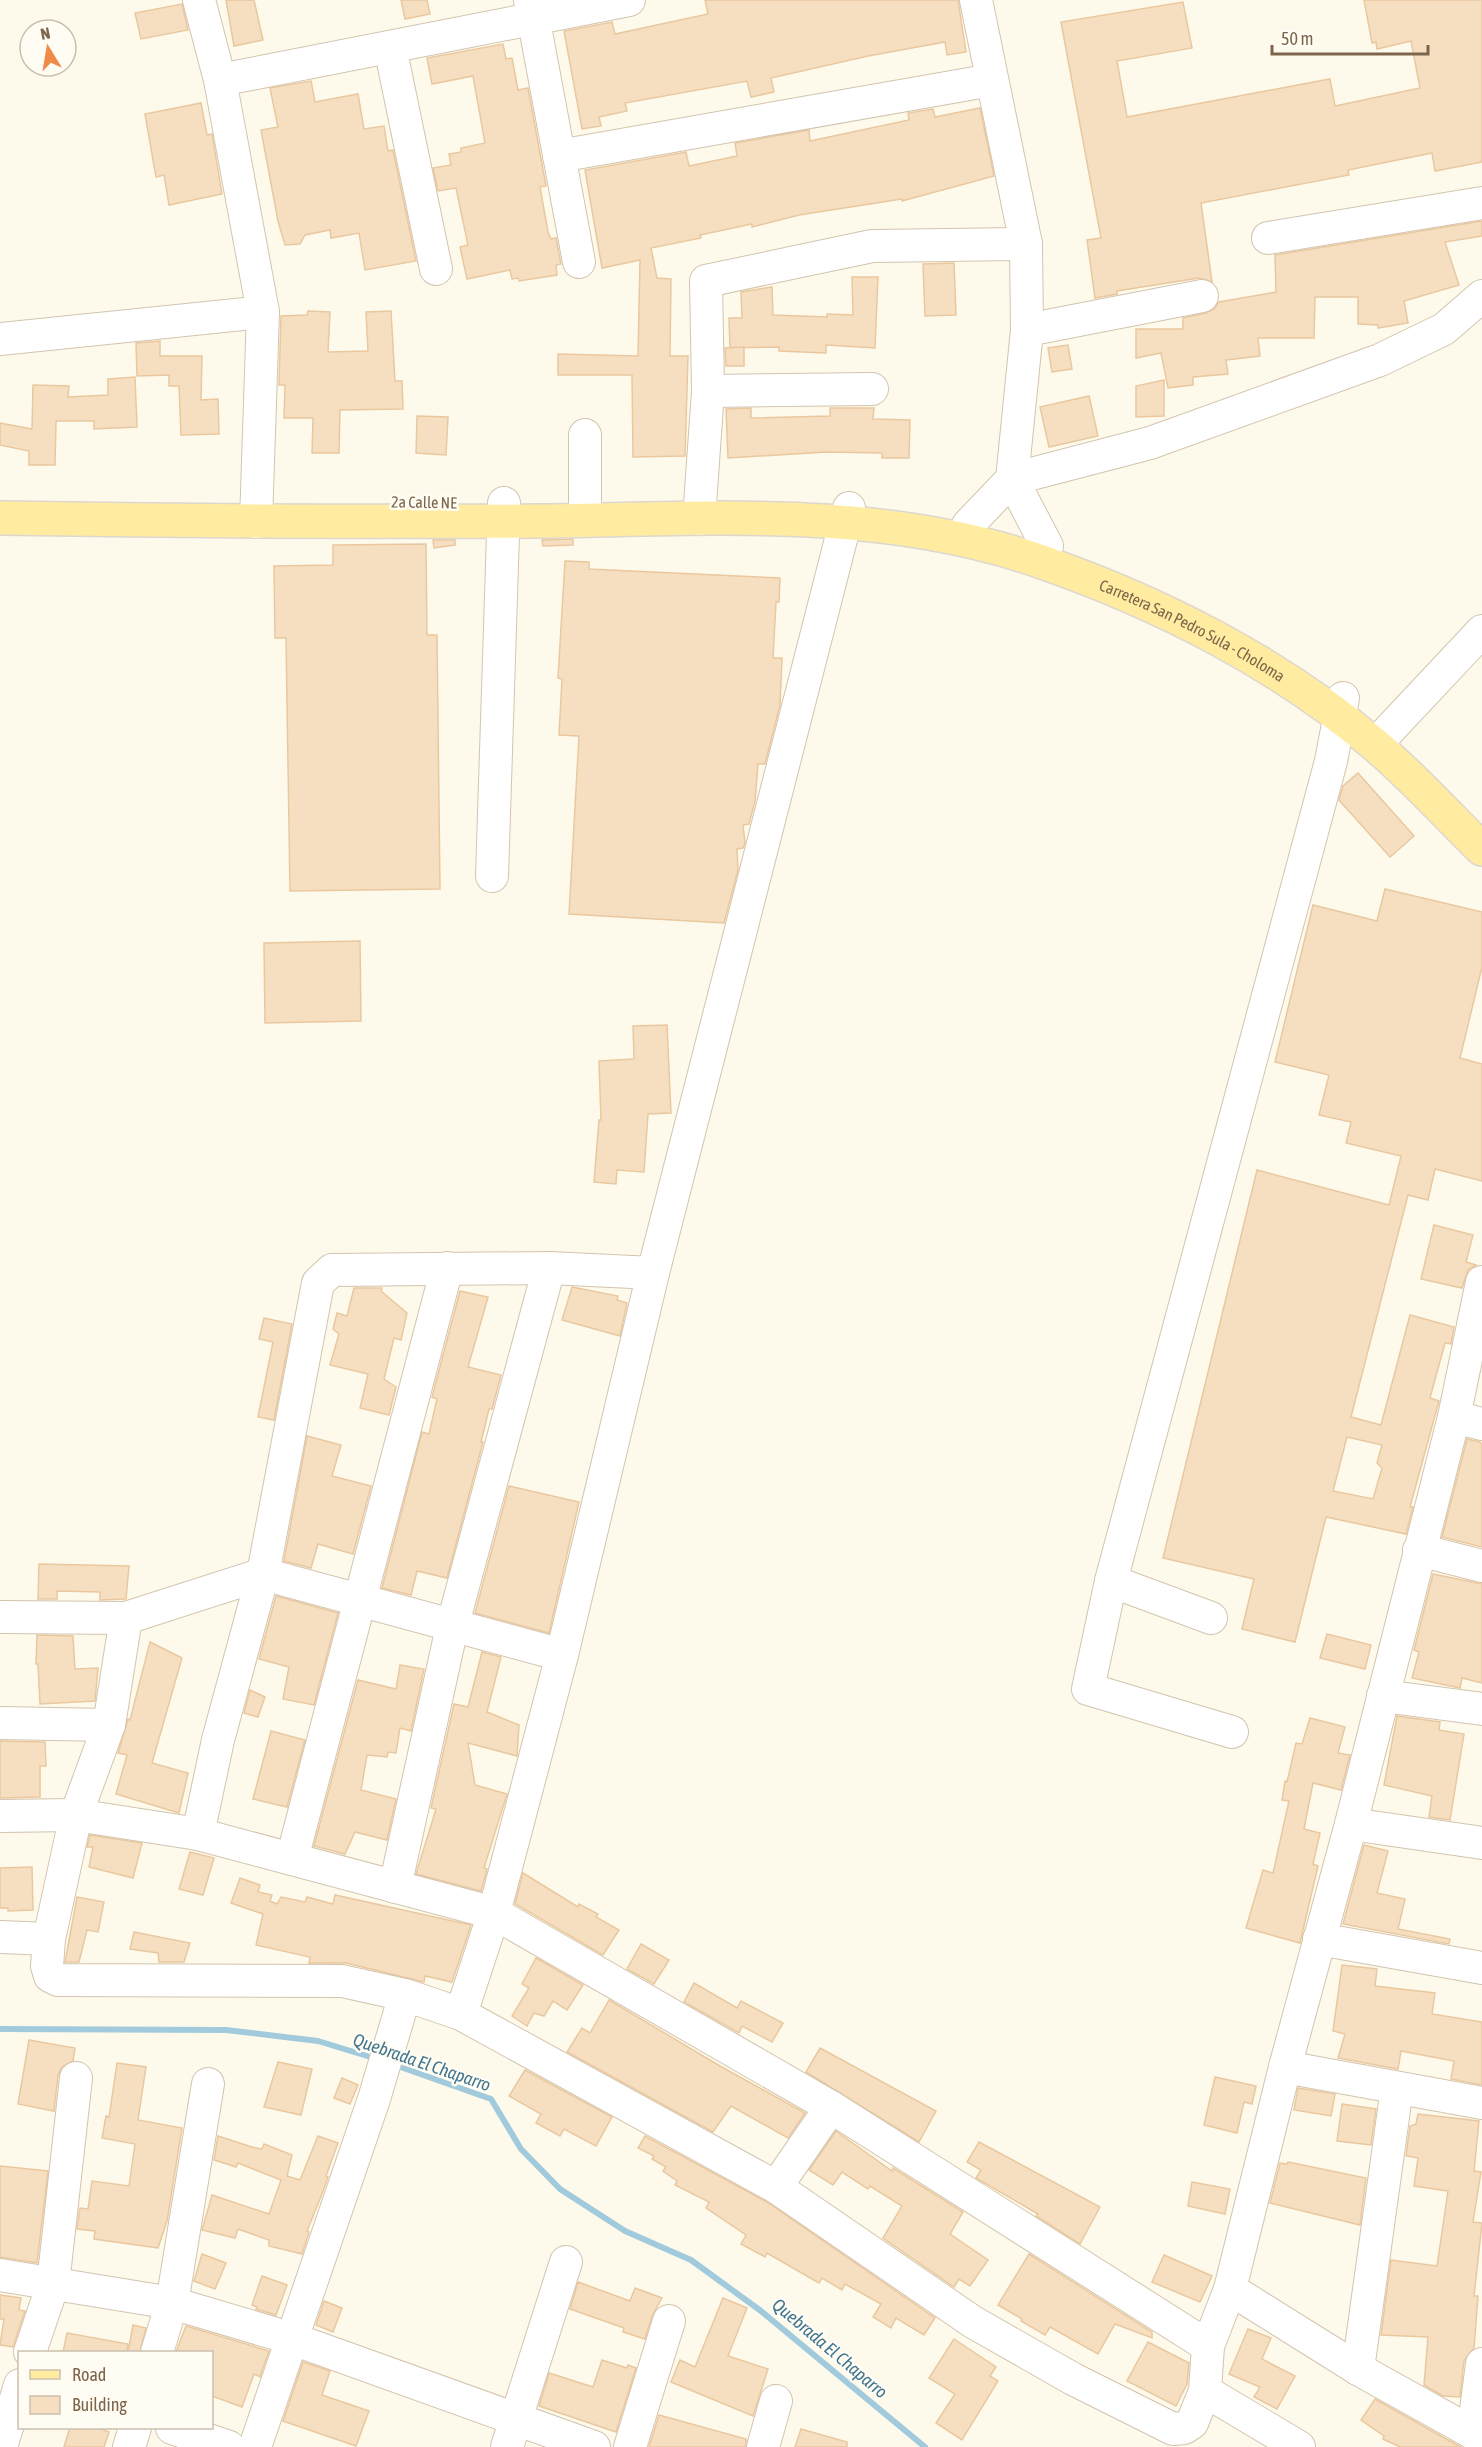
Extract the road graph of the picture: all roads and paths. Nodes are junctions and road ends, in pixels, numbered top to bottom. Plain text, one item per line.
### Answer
1 (199, 0) edge
2 (629, 0) edge
3 (976, 0) edge
4 (532, 9) edge
5 (390, 47) junction
6 (992, 80) junction
7 (220, 81) junction
8 (559, 156) junction
9 (1482, 203) edge
10 (1268, 238) dead end
11 (1026, 244) junction
12 (579, 262) dead end
13 (436, 269) dead end
14 (1202, 296) dead end
15 (1482, 296) edge
16 (263, 312) junction
17 (1027, 330) junction
18 (0, 339) edge
19 (872, 389) dead end
20 (708, 391) junction
21 (585, 435) dead end
22 (1012, 479) junction
23 (0, 498) edge
24 (585, 504) junction
25 (257, 512) junction
26 (504, 512) junction
27 (700, 512) junction
28 (847, 515) junction
29 (0, 518) edge
30 (968, 525) junction
31 (1047, 546) junction
32 (1482, 631) edge
33 (1342, 708) junction
34 (1379, 739) junction
35 (1482, 829) edge
36 (1482, 849) edge
37 (492, 876) dead end
38 (447, 1268) junction
39 (549, 1268) junction
40 (653, 1272) junction
41 (1482, 1282) edge
42 (1468, 1421) edge
43 (1419, 1550) junction
44 (1482, 1566) edge
45 (263, 1574) junction
46 (1111, 1581) junction
47 (360, 1600) junction
48 (0, 1617) edge
49 (126, 1618) junction
50 (1211, 1618) dead end
51 (452, 1627) junction
52 (562, 1654) junction
53 (1383, 1696) junction
54 (1482, 1709) edge
55 (0, 1723) edge
56 (109, 1725) junction
57 (1232, 1732) dead end
58 (76, 1815) junction
59 (0, 1816) edge
60 (1352, 1824) junction
61 (198, 1834) junction
62 (1482, 1843) edge
63 (292, 1860) junction
64 (395, 1887) junction
65 (494, 1913) junction
66 (0, 1937) edge
67 (50, 1939) junction
68 (1319, 1939) junction
69 (1482, 1968) edge
70 (405, 1995) junction
71 (461, 2014) junction
72 (1285, 2067) junction
73 (76, 2078) dead end
74 (208, 2084) dead end
75 (1397, 2088) junction
76 (1482, 2103) edge
77 (831, 2107) junction
78 (776, 2187) junction
79 (566, 2262) dead end
80 (0, 2275) edge
81 (53, 2284) junction
82 (1230, 2289) junction
83 (172, 2303) junction
84 (669, 2321) dead end
85 (290, 2338) junction
86 (1208, 2346) junction
87 (30, 2351) edge
88 (157, 2351) edge
89 (1482, 2364) edge
90 (1358, 2369) junction
91 (0, 2377) edge
92 (18, 2383) edge
93 (18, 2390) edge
94 (1205, 2391) junction
95 (776, 2401) dead end
96 (134, 2429) edge
97 (178, 2429) edge
98 (512, 2433) edge
99 (1478, 2436) edge
100 (0, 2447) edge
101 (129, 2447) edge
102 (229, 2447) edge
103 (255, 2447) edge
104 (594, 2447) edge
105 (630, 2447) edge
106 (763, 2447) edge
107 (1299, 2447) edge

1 - 7 street
2 - 4 street
3 - 6 street
4 - 5 street
4 - 8 street
5 - 7 street
5 - 13 street
6 - 8 street
6 - 11 street
7 - 16 street
8 - 12 street
9 - 10 street
11 - 17 street
11 - 20 street
14 - 17 street
15 - 22 street
16 - 18 street
16 - 25 street
17 - 22 street
19 - 20 street
20 - 27 street
21 - 24 street
22 - 30 street
22 - 31 street
23 - 25 main road, 2a Calle NE
24 - 26 main road, 2a Calle NE
24 - 27 main road, 2a Calle NE
25 - 26 main road, 2a Calle NE
25 - 29 main road, 2a Calle NE
26 - 27 main road, 2a Calle NE
26 - 37 street
27 - 28 main road, 2a Calle NE
28 - 30 main road, Carretera San Pedro Sula - Choloma
28 - 33 main road, Carretera San Pedro Sula - Choloma
28 - 40 street
30 - 31 main road, Carretera San Pedro Sula - Choloma
31 - 33 main road, Carretera San Pedro Sula - Choloma
32 - 34 street
33 - 34 main road, Carretera San Pedro Sula - Choloma
33 - 46 street
34 - 35 main road, Carretera San Pedro Sula - Choloma
34 - 36 main road, Carretera San Pedro Sula - Choloma
38 - 39 street
38 - 45 street
38 - 47 street
39 - 40 street
39 - 51 street
40 - 52 street
41 - 42 street
42 - 43 street
43 - 44 street
43 - 53 street
45 - 47 street
45 - 49 street
45 - 61 street
46 - 50 street
46 - 57 street
47 - 51 street
47 - 63 street
48 - 49 street
49 - 56 street
51 - 52 street
51 - 64 street
52 - 65 street
53 - 54 street
53 - 60 street
55 - 56 street
56 - 58 street
58 - 59 street
58 - 61 street
58 - 67 street
60 - 62 street
60 - 68 street
61 - 63 street
63 - 64 street
64 - 65 street
65 - 71 street
65 - 77 street
66 - 67 street
67 - 70 street
68 - 69 street
68 - 72 street
70 - 71 street
70 - 85 street
71 - 78 street
72 - 75 street
72 - 82 street
73 - 81 street
74 - 83 street
75 - 76 street
75 - 90 street
77 - 78 street
77 - 86 street
78 - 94 street
79 - 98 street
80 - 81 street
81 - 83 street
81 - 87 street
82 - 86 street
82 - 90 street
83 - 85 street
83 - 88 street
84 - 105 street
85 - 98 street
85 - 103 street
86 - 94 street
89 - 99 street
90 - 99 street
91 - 92 street
93 - 100 street
94 - 107 street
95 - 106 street
96 - 101 street
97 - 102 street
98 - 104 street

